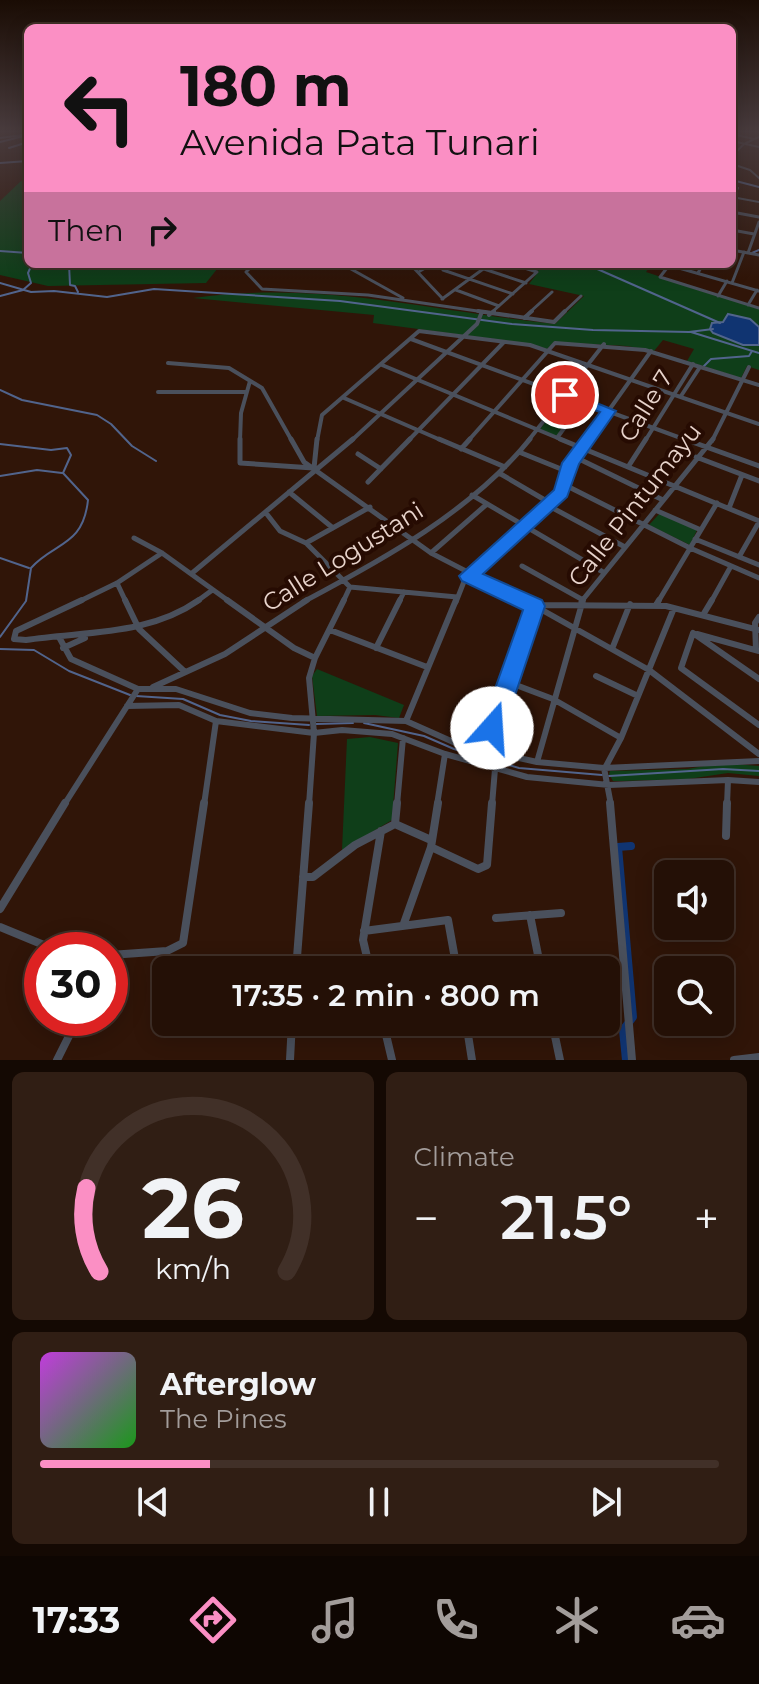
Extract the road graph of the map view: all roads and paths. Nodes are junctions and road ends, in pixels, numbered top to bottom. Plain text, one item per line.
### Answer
1 (738, 188) dead end
2 (736, 192) edge
3 (736, 199) edge
4 (759, 202) edge
5 (736, 213) edge
6 (759, 220) edge
7 (736, 231) edge
8 (754, 234) junction
9 (736, 251) edge
10 (746, 253) junction
11 (759, 255) edge
12 (250, 268) edge
13 (349, 268) edge
14 (416, 268) edge
15 (425, 268) edge
16 (481, 268) edge
17 (524, 268) edge
18 (666, 268) edge
19 (681, 268) edge
20 (701, 268) edge
21 (484, 269) junction
22 (443, 270) dead end
23 (420, 271) junction
24 (698, 273) junction
25 (471, 279) junction
26 (729, 282) junction
27 (526, 283) junction
28 (456, 290) junction
29 (758, 290) edge
30 (552, 292) dead end
31 (513, 294) junction
32 (581, 296) dead end
33 (718, 296) junction
34 (442, 299) junction
35 (405, 300) junction
36 (748, 305) junction
37 (499, 306) junction
38 (447, 307) junction
39 (759, 308) edge
40 (481, 314) junction
41 (489, 315) junction
42 (523, 319) junction
43 (462, 337) junction
44 (411, 339) junction
45 (505, 342) junction
46 (604, 344) junction
47 (447, 351) junction
48 (547, 351) junction
49 (651, 351) junction
50 (168, 363) dead end
51 (589, 364) junction
52 (693, 364) junction
53 (382, 365) junction
54 (484, 365) junction
55 (700, 366) junction
56 (749, 367) dead end
57 (523, 379) junction
58 (631, 379) junction
59 (417, 380) junction
60 (742, 380) junction
61 (250, 381) junction
62 (759, 385) edge
63 (158, 392) dead end
64 (246, 392) junction
65 (565, 395) junction
66 (455, 396) junction
67 (678, 396) junction
68 (343, 398) junction
69 (584, 401) junction
70 (609, 411) junction
71 (494, 412) junction
72 (726, 412) junction
73 (381, 413) junction
74 (759, 424) edge
75 (655, 428) junction
76 (536, 430) junction
77 (420, 431) junction
78 (557, 438) junction
79 (706, 446) junction
80 (582, 448) junction
81 (461, 449) junction
82 (519, 452) junction
83 (358, 454) dead end
84 (759, 455) edge
85 (575, 457) junction
86 (696, 457) junction
87 (757, 465) edge
88 (505, 467) junction
89 (628, 467) junction
90 (314, 468) junction
91 (381, 469) junction
92 (567, 471) junction
93 (499, 473) junction
94 (742, 475) junction
95 (759, 481) edge
96 (368, 482) dead end
97 (563, 484) junction
98 (674, 485) junction
99 (289, 492) junction
100 (472, 495) junction
101 (663, 500) junction
102 (717, 503) junction
103 (487, 504) junction
104 (549, 504) junction
105 (370, 507) junction
106 (729, 508) junction
107 (655, 510) junction
108 (266, 513) junction
109 (759, 522) edge
110 (643, 525) junction
111 (522, 526) junction
112 (333, 528) junction
113 (701, 530) junction
114 (134, 538) dead end
115 (410, 538) junction
116 (695, 539) junction
117 (306, 543) junction
118 (625, 547) junction
119 (690, 548) junction
120 (162, 553) junction
121 (431, 553) junction
122 (739, 557) junction
123 (759, 565) edge
124 (522, 566) dead end
125 (731, 566) junction
126 (603, 572) junction
127 (191, 574) junction
128 (468, 576) junction
129 (759, 578) edge
130 (343, 579) junction
131 (117, 583) junction
132 (350, 587) junction
133 (211, 591) junction
134 (404, 592) junction
135 (457, 597) junction
136 (581, 602) junction
137 (630, 604) junction
138 (534, 605) junction
139 (656, 605) junction
140 (674, 608) junction
141 (703, 615) junction
142 (759, 617) edge
143 (264, 628) junction
144 (139, 629) junction
145 (572, 629) junction
146 (330, 630) junction
147 (757, 630) edge
148 (693, 633) junction
149 (93, 636) junction
150 (59, 637) junction
151 (721, 641) junction
152 (63, 648) junction
153 (376, 648) junction
154 (612, 649) junction
155 (719, 651) junction
156 (758, 651) edge
157 (315, 658) junction
158 (427, 667) junction
159 (649, 670) junction
160 (185, 672) junction
161 (596, 676) dead end
162 (759, 679) edge
163 (508, 682) junction
164 (151, 689) junction
165 (135, 693) junction
166 (638, 696) junction
167 (553, 699) junction
168 (127, 706) junction
169 (313, 718) junction
170 (216, 721) junction
171 (406, 721) junction
172 (759, 725) edge
173 (314, 733) junction
174 (418, 734) junction
175 (403, 737) junction
176 (621, 738) junction
177 (485, 752) junction
178 (445, 754) junction
179 (759, 754) edge
180 (759, 761) edge
181 (537, 762) junction
182 (495, 769) junction
183 (606, 776) junction
184 (728, 780) junction
185 (759, 782) edge
186 (395, 824) junction
187 (381, 831) junction
188 (726, 836) dead end
189 (431, 844) junction
190 (303, 877) junction
191 (0, 909) edge
192 (561, 913) dead end
193 (530, 915) junction
194 (496, 918) dead end
195 (403, 926) junction
196 (0, 927) edge
197 (364, 931) junction
198 (24, 937) edge
199 (128, 954) edge
200 (297, 956) edge
201 (368, 956) edge
202 (454, 956) edge
203 (538, 956) edge
204 (69, 1036) edge
205 (291, 1036) edge
206 (386, 1036) edge
207 (468, 1036) edge
208 (555, 1036) edge
209 (759, 1057) edge
210 (57, 1060) edge
211 (290, 1060) edge
212 (392, 1060) edge
213 (472, 1060) edge
214 (560, 1060) edge
215 (632, 1060) edge
216 (734, 1060) edge

1 - 2 street
3 - 4 street
5 - 6 street
6 - 8 street
7 - 8 street
8 - 10 street
9 - 10 street
10 - 11 street
10 - 26 street
12 - 35 street
13 - 35 street
14 - 23 street
15 - 23 street
16 - 21 street
17 - 27 street
18 - 33 street
19 - 24 street
20 - 24 street
21 - 25 street
21 - 27 street
22 - 25 street
23 - 34 street
24 - 26 street
25 - 28 street
25 - 31 street
26 - 29 street
26 - 33 street
27 - 31 street
28 - 34 street
28 - 37 street
29 - 36 street
30 - 42 street
31 - 37 street
32 - 42 street
33 - 36 street
34 - 38 street
35 - 38 street
36 - 39 street
37 - 41 street
38 - 40 street
40 - 41 street
40 - 43 street
41 - 42 street
43 - 44 street
43 - 45 street
43 - 47 street
44 - 47 street
44 - 53 street
45 - 48 street
45 - 54 street
46 - 48 street
46 - 49 street
46 - 51 street, Calle Logustani
47 - 54 street
47 - 59 street
48 - 51 street
48 - 57 street
49 - 52 street
49 - 58 street
50 - 61 street
51 - 58 street
51 - 65 street, Calle Logustani
52 - 55 street
52 - 67 street, Calle 7
53 - 59 street
53 - 68 street
54 - 57 street
54 - 66 street
55 - 60 street
55 - 67 street, Calle 7
56 - 60 street, Calle Pintumayu
57 - 65 street
57 - 71 street
58 - 67 street
58 - 70 street
59 - 66 street
59 - 73 street
60 - 62 street
60 - 72 street, Calle Pintumayu
61 - 64 street
61 - 90 street
63 - 64 street
64 - 90 street
65 - 69 street
65 - 76 street, Calle Logustani
66 - 71 street
66 - 77 street
67 - 72 street
67 - 75 street, Calle 7
68 - 73 street
68 - 90 street
69 - 70 street
69 - 78 street
70 - 75 street
70 - 80 street
71 - 76 street
71 - 81 street
72 - 74 street
72 - 79 street, Calle Pintumayu
73 - 77 street
73 - 90 street
75 - 79 street
75 - 89 street, Calle 7
76 - 78 street
76 - 82 street, Calle Logustani
77 - 81 street
77 - 91 street
78 - 80 street
79 - 86 street, Calle Pintumayu
79 - 87 street
80 - 85 street
80 - 89 street
81 - 88 street
82 - 88 street, Calle Logustani
82 - 92 street
83 - 91 street
84 - 87 street
85 - 92 street
85 - 101 street
86 - 94 street
86 - 98 street, Calle Pintumayu
88 - 93 street, Calle Logustani
89 - 98 street
90 - 99 street
90 - 105 street
91 - 96 street
92 - 97 street
93 - 100 street, Calle Logustani
93 - 104 street
94 - 95 street
94 - 106 street
97 - 104 street
97 - 110 street
98 - 101 street, Calle Pintumayu
98 - 102 street
99 - 108 street
99 - 112 street
100 - 103 street
100 - 115 street, Calle Logustani
101 - 107 street, Calle Pintumayu
102 - 106 street
102 - 113 street
103 - 111 street
103 - 121 street
104 - 111 street
104 - 118 street
105 - 112 street
105 - 115 street
106 - 109 street
107 - 110 street, Calle Pintumayu
107 - 113 street
108 - 117 street
108 - 127 street
109 - 122 street
110 - 118 street, Calle Pintumayu
110 - 119 street
111 - 126 street
111 - 128 street
112 - 117 street
113 - 116 street
114 - 120 street
115 - 121 street
115 - 130 street, Calle Logustani
116 - 119 street
116 - 122 street
117 - 130 street
118 - 126 street, Calle Pintumayu
119 - 125 street
119 - 139 street
120 - 127 street
120 - 131 street
121 - 128 street
122 - 123 street
124 - 136 street
125 - 129 street
125 - 141 street
126 - 136 street, Calle Pintumayu
127 - 133 street
128 - 135 street
128 - 138 street
130 - 132 street
130 - 143 street, Calle Logustani
131 - 144 street
131 - 150 street
132 - 134 street
132 - 146 street
133 - 143 street
133 - 144 street
134 - 135 street
134 - 153 street
135 - 158 street
136 - 137 street
136 - 138 street
136 - 145 street, Calle Pintumayu
137 - 139 street
137 - 154 street
138 - 145 street
138 - 163 street
139 - 140 street
140 - 141 street
140 - 159 street
141 - 147 street
142 - 147 street
143 - 157 street
143 - 160 street, Calle Logustani
144 - 149 street
144 - 160 street
145 - 154 street
145 - 167 street, Calle Pintumayu
146 - 153 street
146 - 157 street
147 - 156 street
148 - 151 street
148 - 155 street
148 - 172 street
149 - 150 street
149 - 152 street
150 - 152 street
151 - 155 street
151 - 156 street
152 - 165 street
153 - 158 street
154 - 159 street
155 - 162 street
157 - 169 street
158 - 171 street
159 - 166 street
159 - 179 street
160 - 164 street, Calle Logustani
161 - 166 street
163 - 167 street
163 - 177 street
164 - 165 street
164 - 169 street
165 - 168 street
166 - 176 street
167 - 176 street
167 - 181 street, Calle Pintumayu
168 - 170 street
168 - 191 street
169 - 171 street
169 - 173 street
170 - 173 street
170 - 199 street
171 - 174 street
173 - 175 street
173 - 190 street
174 - 175 street
174 - 177 street
174 - 178 street
175 - 186 street
176 - 183 street
177 - 181 street
178 - 182 street
178 - 189 street
180 - 183 street
181 - 183 street
182 - 183 street
182 - 189 street
183 - 184 street
183 - 215 street
184 - 185 street
184 - 188 street
186 - 187 street
186 - 189 street
187 - 190 street
187 - 197 street
189 - 195 street
190 - 200 street
192 - 193 street
193 - 194 street
193 - 203 street
195 - 197 street
195 - 202 street
196 - 198 street
197 - 201 street
204 - 210 street
205 - 211 street
206 - 212 street
207 - 213 street
208 - 214 street
209 - 216 street

